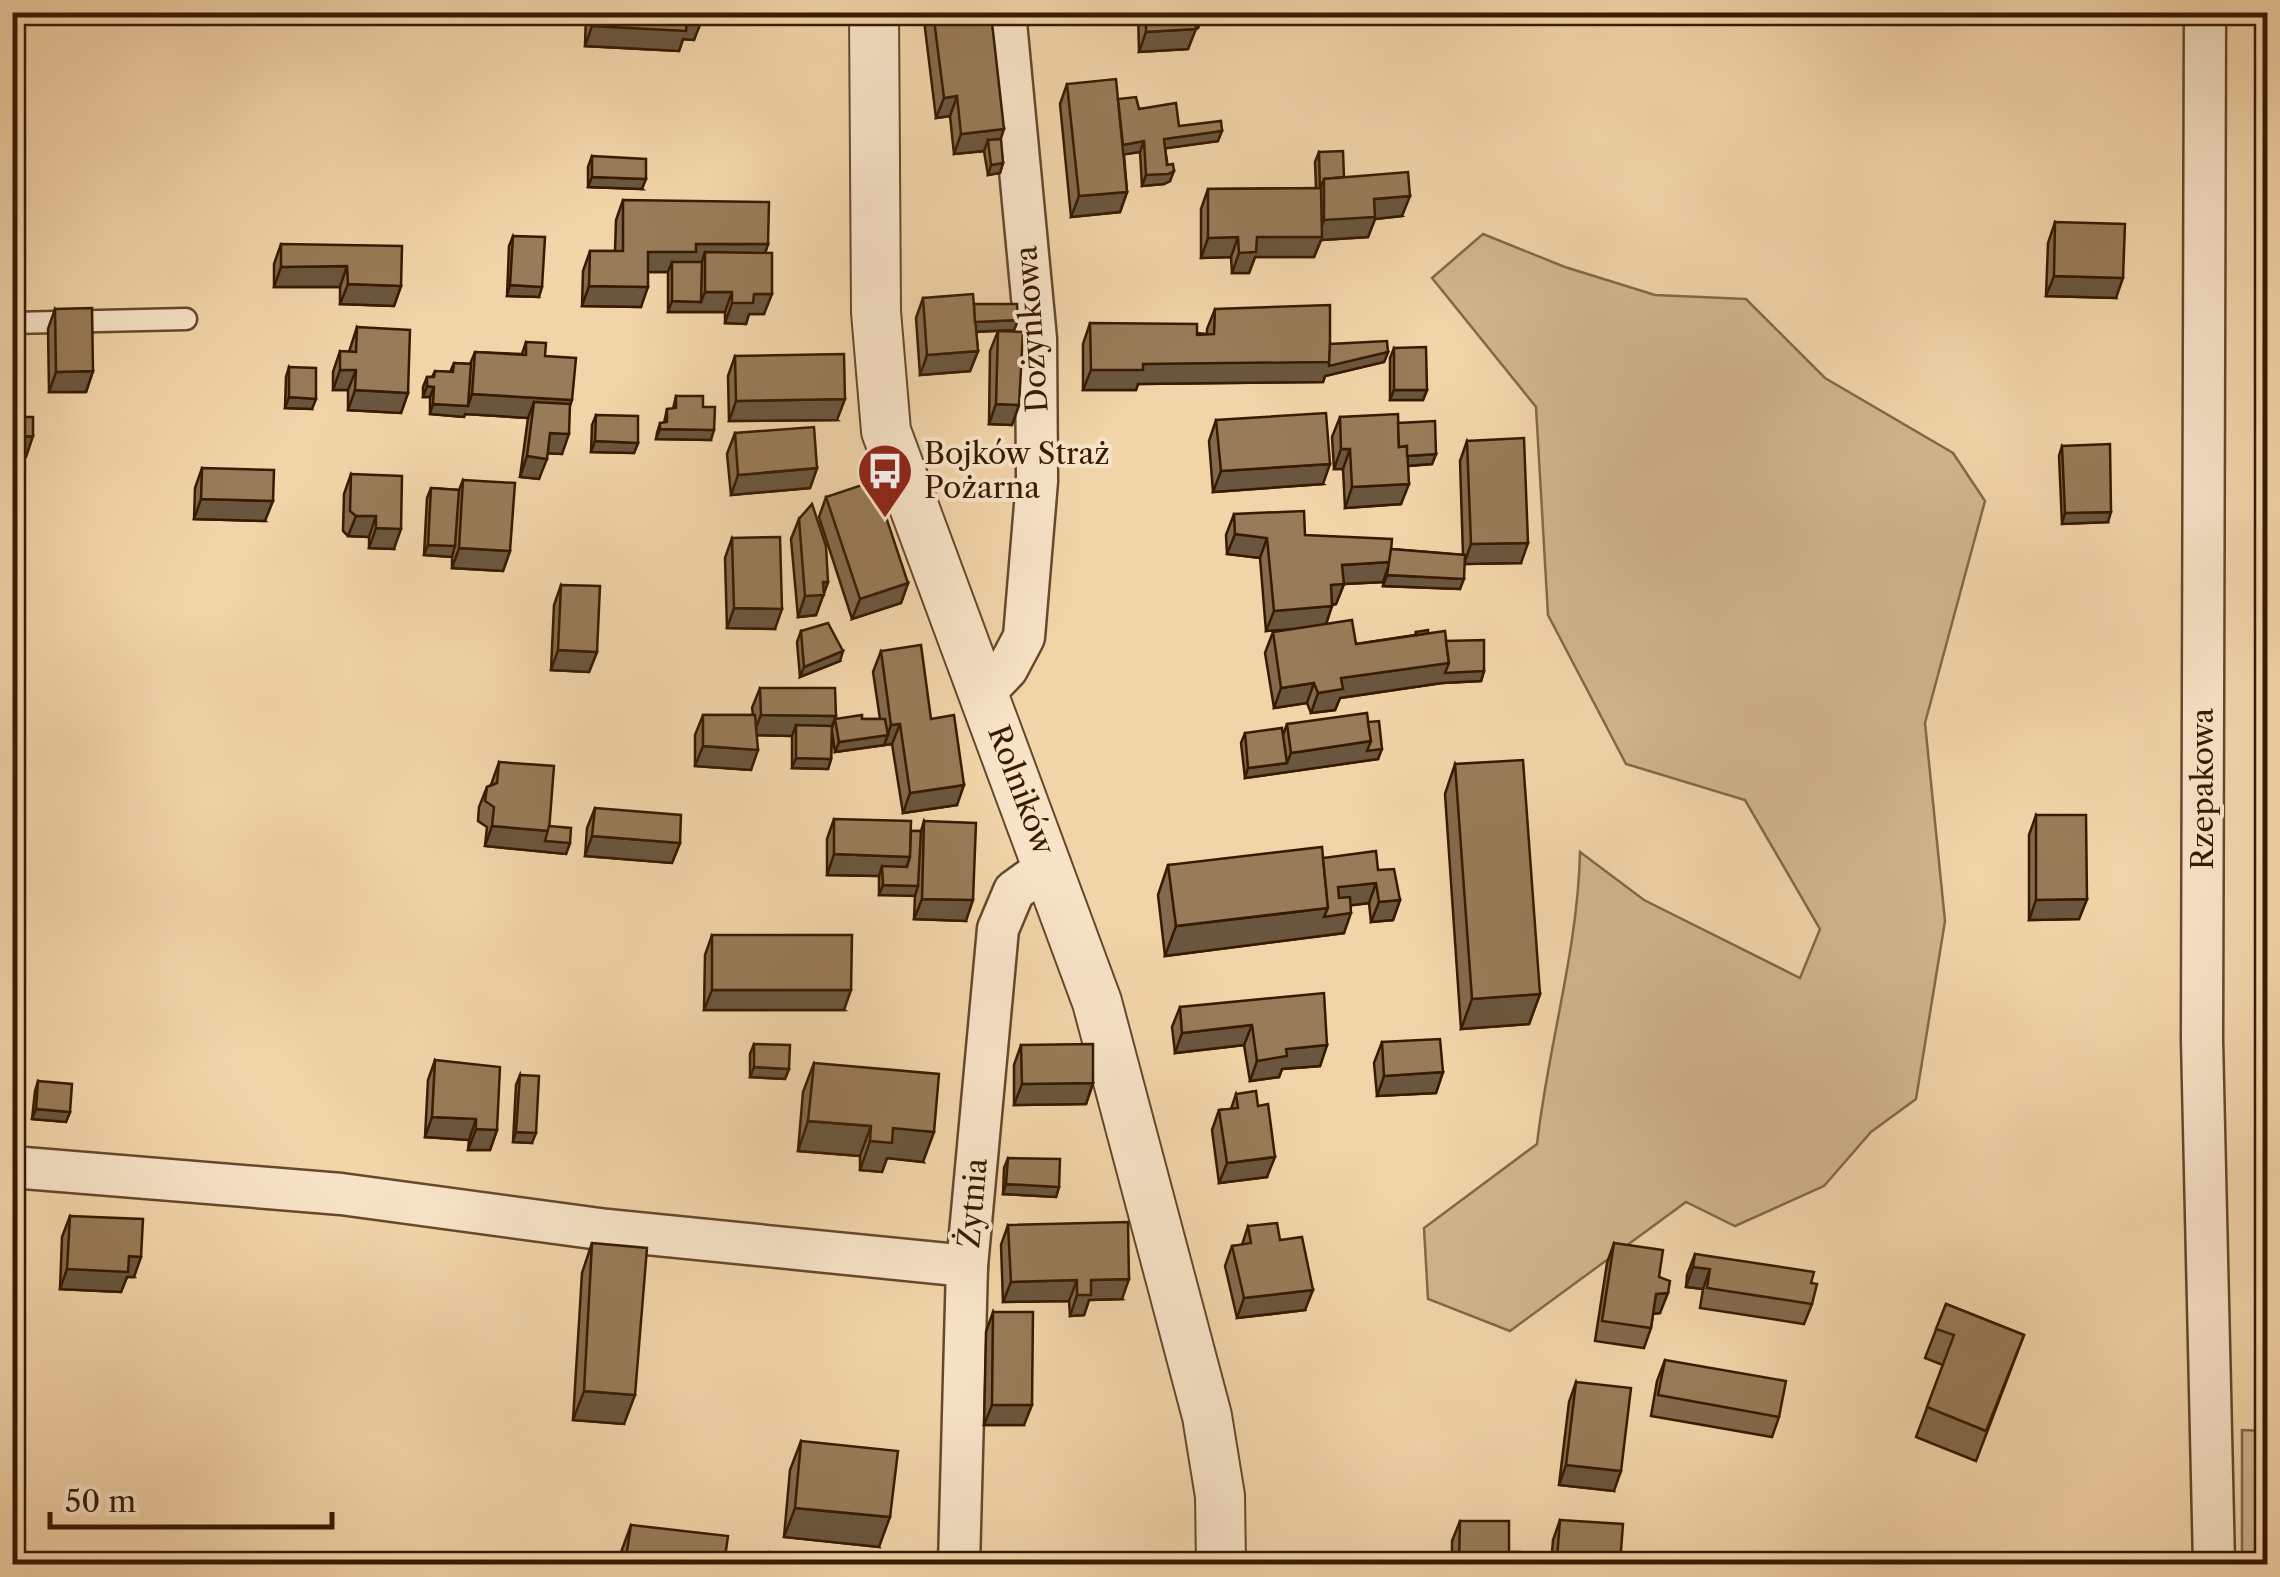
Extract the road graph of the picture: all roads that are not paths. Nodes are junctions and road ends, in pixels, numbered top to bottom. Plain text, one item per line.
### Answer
1 (874, 12) edge
2 (1005, 12) edge
3 (2205, 12) edge
4 (186, 319) dead end
5 (12, 323) edge
6 (984, 692) junction
7 (1050, 865) junction
8 (12, 1167) edge
9 (968, 1266) junction
10 (959, 1564) edge
11 (1221, 1564) edge
12 (2214, 1564) edge

1 - 6 street, Rolników
2 - 6 street, Dożynkowa
3 - 12 street, Rzepakowa
4 - 5 lane
6 - 7 street, Rolników
7 - 9 street, Żytnia
7 - 11 street, Rolników
8 - 9 street
9 - 10 street, Żytnia

